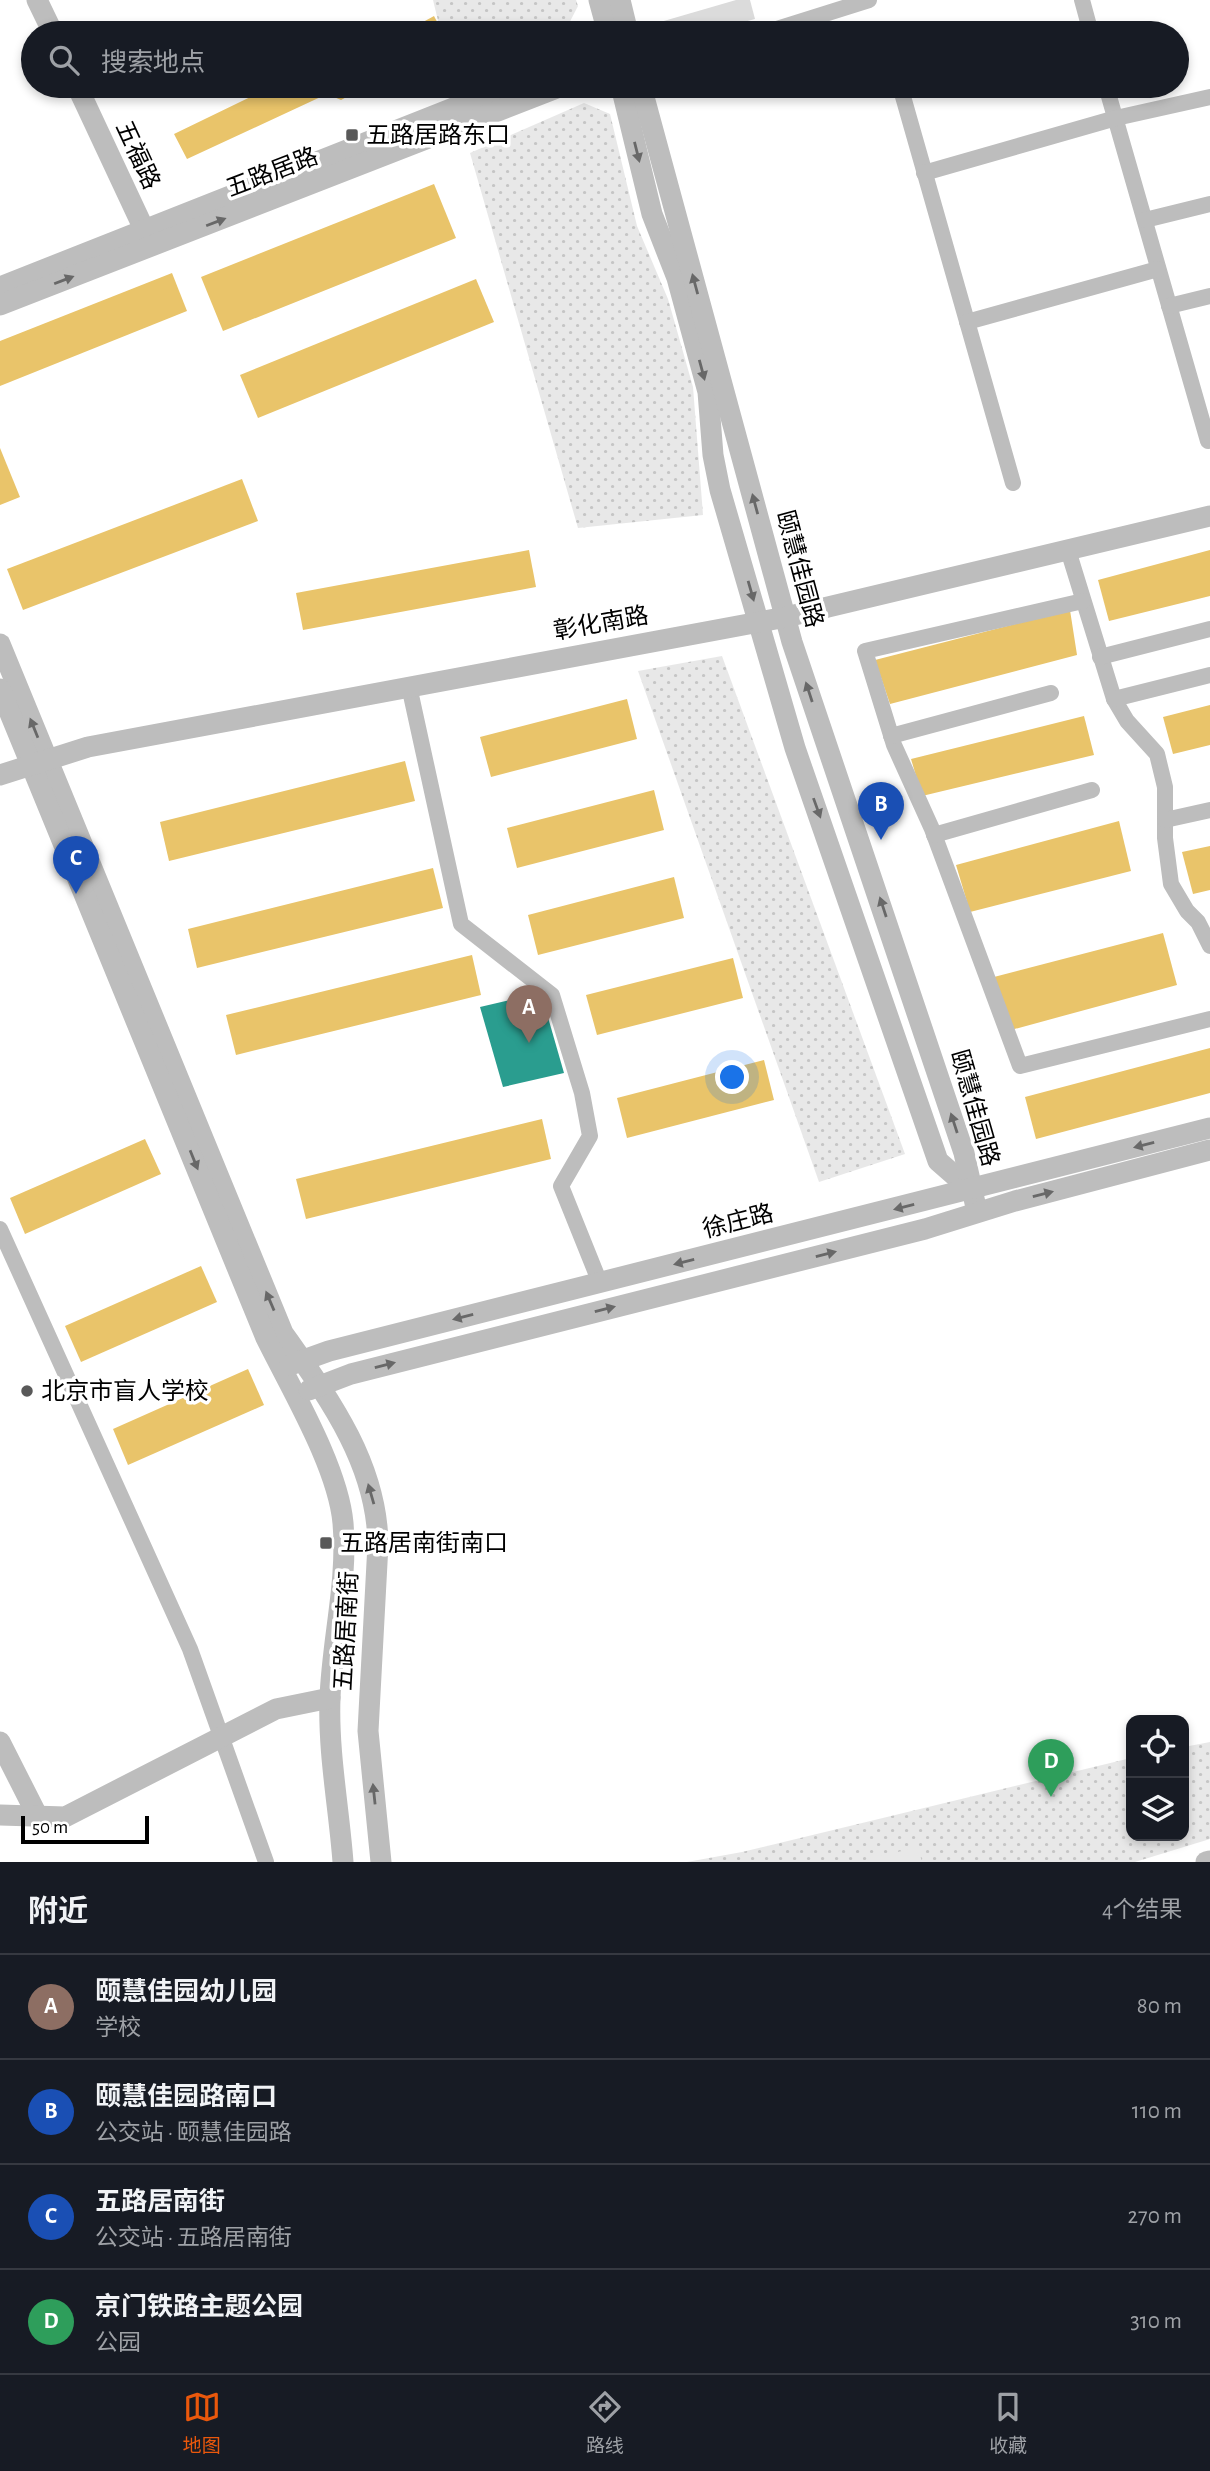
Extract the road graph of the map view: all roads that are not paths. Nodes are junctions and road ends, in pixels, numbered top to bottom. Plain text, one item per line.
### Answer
1 (37, 0) edge
2 (599, 0) edge
3 (620, 0) edge
4 (869, 0) edge
5 (1082, 0) edge
6 (47, 21) edge
7 (605, 21) edge
8 (625, 21) edge
9 (802, 21) edge
10 (1088, 21) edge
11 (1210, 97) edge
12 (83, 98) edge
13 (481, 98) edge
14 (530, 98) edge
15 (624, 98) edge
16 (644, 98) edge
17 (903, 98) edge
18 (1110, 98) edge
19 (1116, 118) junction
20 (924, 173) junction
21 (1210, 204) edge
22 (1145, 220) junction
23 (148, 239) junction
24 (1158, 268) junction
25 (0, 287) edge
26 (1210, 296) edge
27 (0, 304) edge
28 (1169, 306) junction
29 (967, 321) junction
30 (1208, 442) dead end
31 (1013, 483) dead end
32 (1210, 516) edge
33 (1068, 550) junction
34 (1083, 601) junction
35 (786, 617) junction
36 (1210, 629) edge
37 (0, 644) edge
38 (1100, 657) junction
39 (1210, 675) edge
40 (409, 686) junction
41 (0, 689) edge
42 (1051, 693) dead end
43 (1114, 699) junction
44 (891, 736) junction
45 (46, 758) junction
46 (0, 775) edge
47 (1092, 790) dead end
48 (1210, 810) edge
49 (1165, 820) junction
50 (934, 835) junction
51 (1210, 946) edge
52 (1210, 1019) edge
53 (1210, 1128) edge
54 (1210, 1150) edge
55 (970, 1189) junction
56 (977, 1212) junction
57 (0, 1229) edge
58 (600, 1283) junction
59 (302, 1360) junction
60 (281, 1368) junction
61 (320, 1385) junction
62 (294, 1395) junction
63 (330, 1698) junction
64 (221, 1735) junction
65 (0, 1742) edge
66 (0, 1815) edge
67 (37, 1815) junction
68 (266, 1862) edge
69 (344, 1862) edge
70 (381, 1862) edge

1 - 6 street
2 - 7 street
3 - 8 street
4 - 9 street
5 - 10 street
11 - 19 street
12 - 23 street, 五福路
13 - 23 street, 五路居路
23 -> 14 street, 五路居路
15 -> 55 street, 颐慧佳园路
35 -> 16 street, 颐慧佳园路
17 - 20 street
18 - 19 street
19 - 20 street
19 - 22 street
20 - 29 street
21 - 22 street
22 - 24 street
23 - 25 street, 五路居路
27 -> 23 street, 五路居路
24 - 28 street
24 - 29 street
26 - 28 street
28 - 30 street
29 - 31 street
32 - 33 street, 彰化南路
33 - 34 street
33 - 35 street, 彰化南路
34 - 38 street
34 - 44 street
35 - 40 street, 彰化南路
55 -> 35 street, 颐慧佳园路
36 - 38 street
45 -> 37 street, 五路居南街
38 - 43 street
39 - 43 street
40 - 45 street, 彰化南路
40 - 58 street
41 -> 60 street, 五路居南街
42 - 44 street
43 - 49 street
44 - 50 street
45 - 46 street, 彰化南路
59 -> 45 street, 五路居南街
47 - 50 street
48 - 49 street
49 - 51 street
50 - 52 street
53 -> 55 street, 徐庄路
56 -> 54 street
55 - 56 street
55 -> 58 street, 徐庄路
61 -> 56 street
57 - 64 street
58 -> 59 street, 徐庄路
59 - 60 street, 徐庄路
59 - 61 street, 五路居南街
60 - 62 street, 五路居南街
61 - 62 street
70 -> 61 street, 五路居南街
62 - 63 street, 五路居南街
63 - 64 street
63 - 69 street, 五路居南街
64 - 67 street
64 - 68 street
65 - 67 street
66 - 67 street

